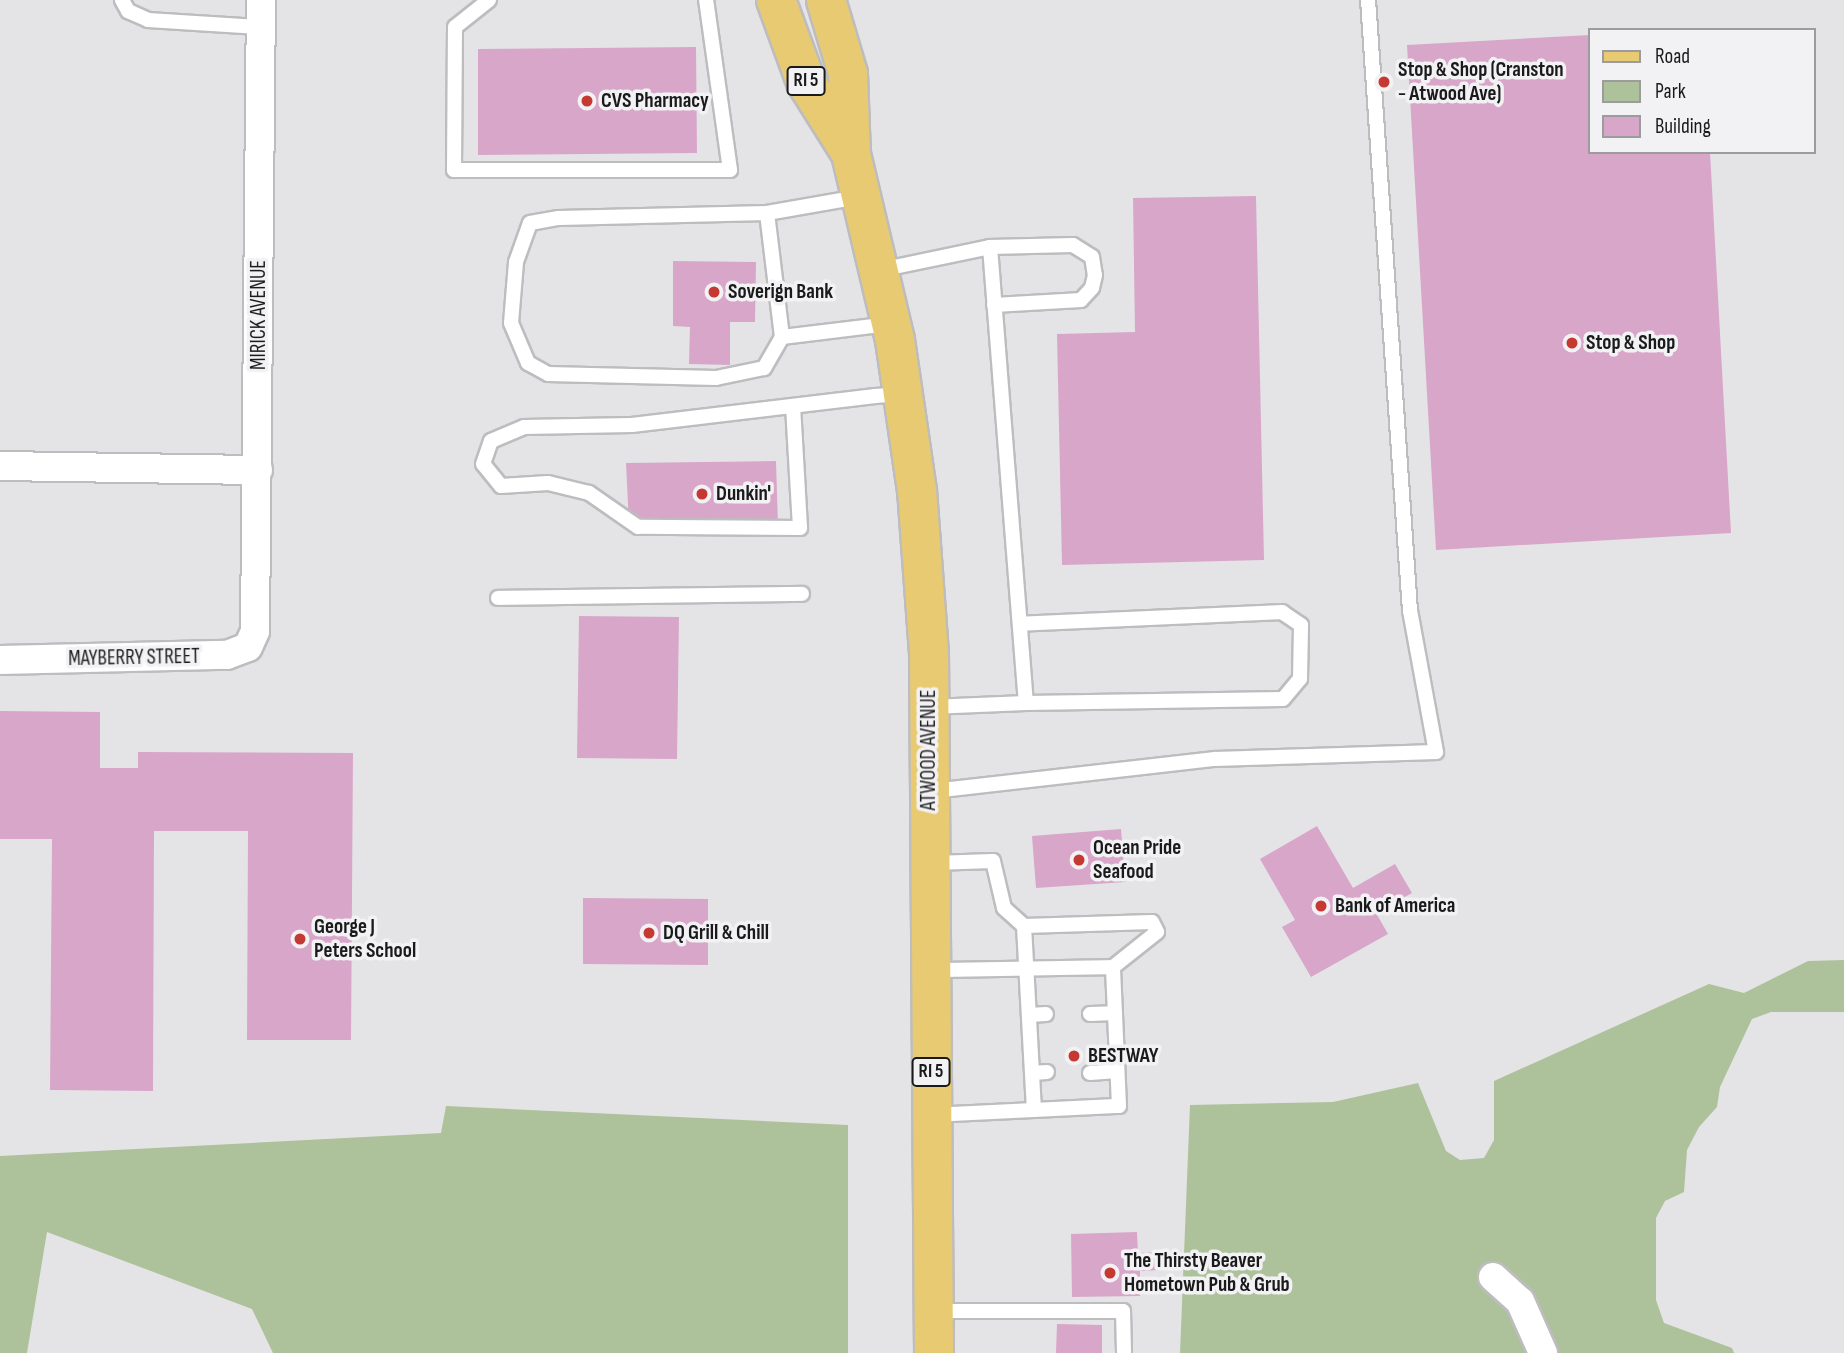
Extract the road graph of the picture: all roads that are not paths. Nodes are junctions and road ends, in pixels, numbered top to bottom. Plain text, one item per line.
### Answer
1 (122, 0) edge
2 (489, 0) edge
3 (706, 0) edge
4 (776, 0) edge
5 (826, 0) edge
6 (1368, 0) edge
7 (260, 14) edge
8 (852, 155) junction
9 (862, 197) junction
10 (767, 213) junction
11 (990, 247) junction
12 (879, 270) junction
13 (994, 305) junction
14 (891, 324) junction
15 (782, 337) junction
16 (904, 394) junction
17 (793, 406) junction
18 (0, 466) edge
19 (258, 470) junction
20 (802, 594) dead end
21 (498, 598) dead end
22 (1022, 624) junction
23 (255, 631) joint
24 (0, 660) edge
25 (1026, 703) junction
26 (929, 707) junction
27 (928, 792) junction
28 (929, 863) junction
29 (1024, 926) junction
30 (1113, 967) junction
31 (1027, 969) junction
32 (930, 970) junction
33 (1115, 1013) junction
34 (1046, 1014) dead end
35 (1090, 1014) dead end
36 (1029, 1015) junction
37 (1117, 1071) junction
38 (1090, 1073) dead end
39 (1034, 1110) junction
40 (931, 1115) junction
41 (1493, 1277) dead end
42 (933, 1311) junction
43 (934, 1353) edge
44 (1124, 1353) edge
45 (1543, 1353) edge

1 - 7 lane
2 - 3 lane
4 - 8 main road, ATWOOD AVENUE / RI 5
5 - 8 main road, ATWOOD AVENUE / RI 5
6 - 27 lane
7 - 19 street, MIRICK AVENUE
8 - 9 main road, ATWOOD AVENUE / RI 5
9 - 10 lane
9 - 12 main road, ATWOOD AVENUE / RI 5
10 - 15 lane
10 - 15 lane
11 - 12 lane
11 - 13 lane
11 - 13 lane
12 - 14 main road, ATWOOD AVENUE / RI 5
13 - 22 lane
14 - 15 lane
14 - 16 main road, ATWOOD AVENUE / RI 5
16 - 17 lane
16 - 26 main road, ATWOOD AVENUE / RI 5
17 - 17 lane
18 - 19 street
19 - 23 street, MIRICK AVENUE
20 - 21 lane
22 - 25 lane
22 - 25 lane
23 - 24 street, MAYBERRY STREET
25 - 26 lane
26 - 27 main road, ATWOOD AVENUE / RI 5
27 - 28 main road, ATWOOD AVENUE / RI 5
28 - 29 lane
28 - 32 main road, ATWOOD AVENUE / RI 5
29 - 30 lane
29 - 31 lane
30 - 31 lane
30 - 33 lane
31 - 32 lane
31 - 36 lane
32 - 40 main road, ATWOOD AVENUE / RI 5
33 - 35 lane
33 - 37 lane
34 - 36 lane
36 - 39 lane
37 - 38 lane
37 - 39 lane
39 - 40 lane
40 - 42 main road, ATWOOD AVENUE / RI 5
41 - 45 street
42 - 43 main road, ATWOOD AVENUE / RI 5
42 - 44 lane

